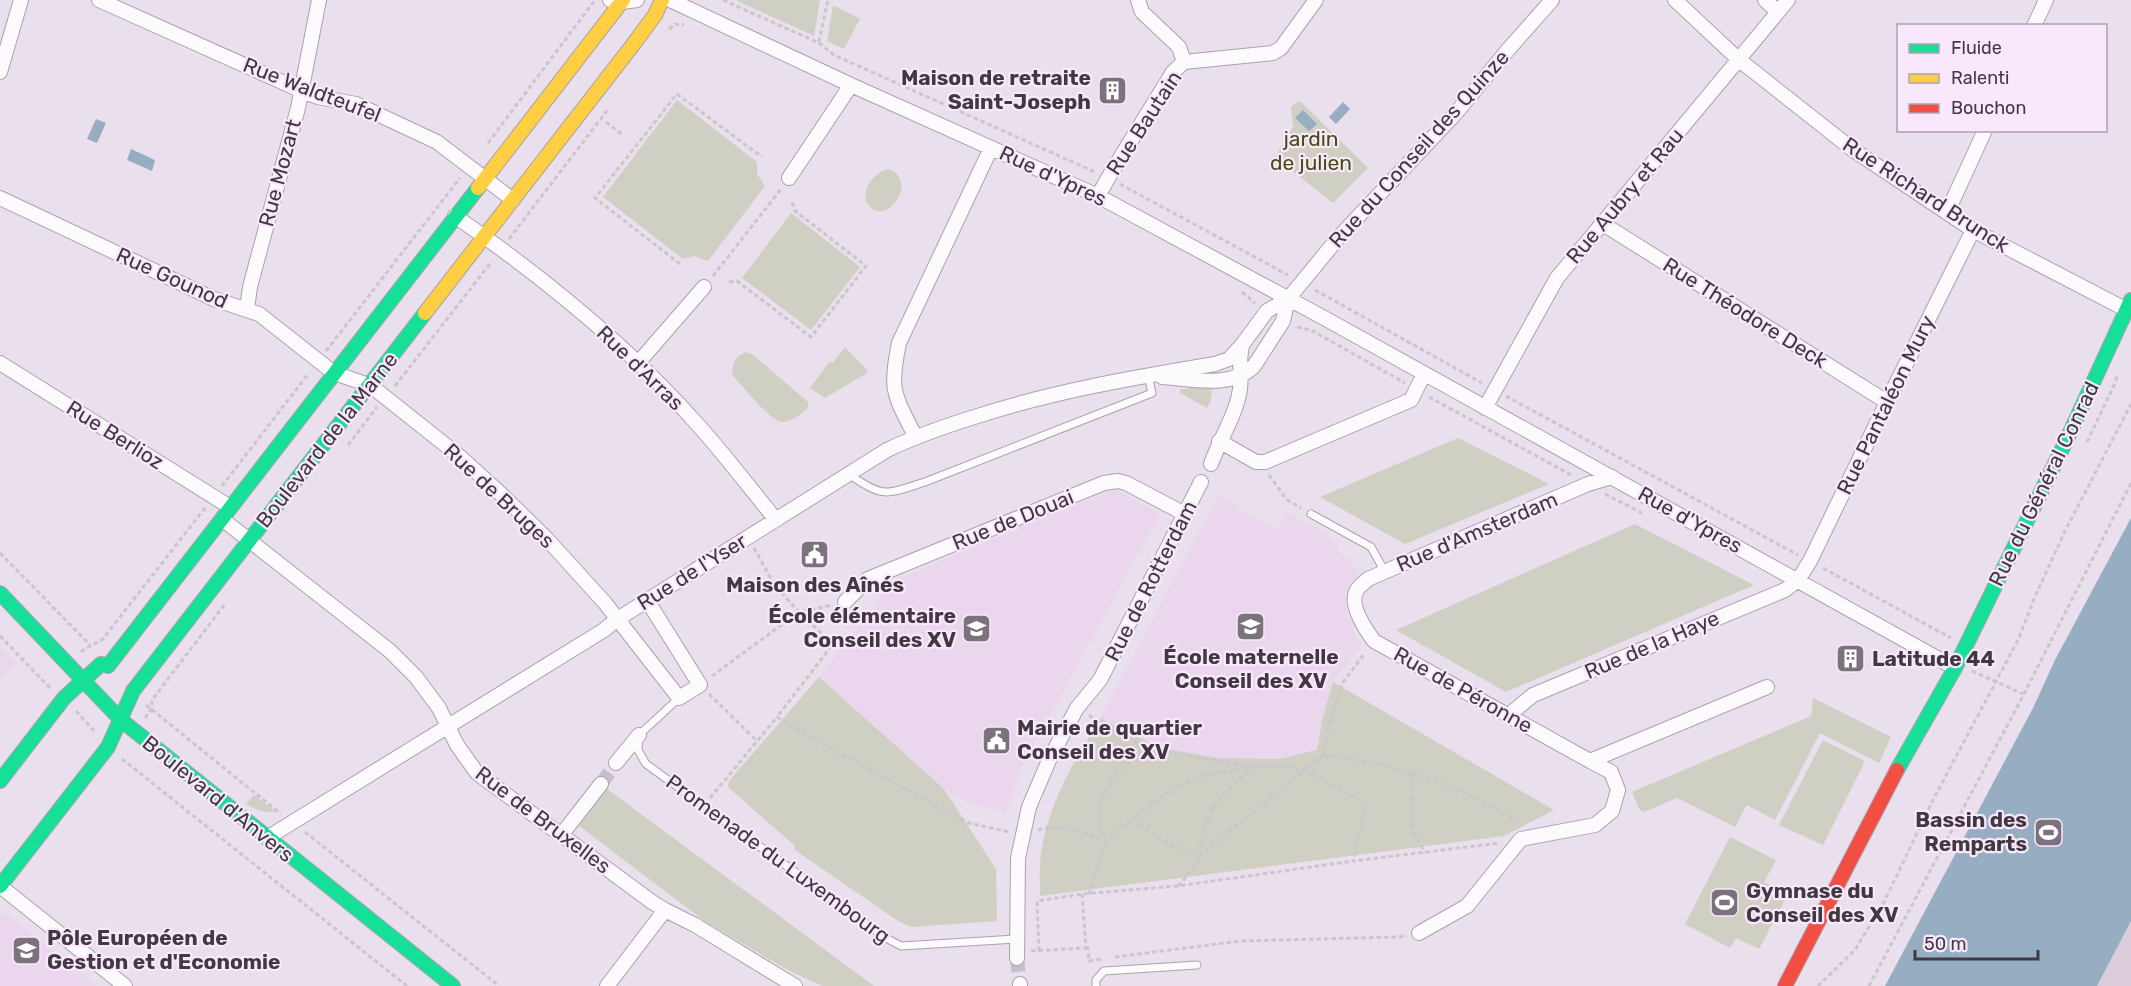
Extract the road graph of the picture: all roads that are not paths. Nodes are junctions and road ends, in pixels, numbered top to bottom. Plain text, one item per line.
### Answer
1 (21, 0) edge
2 (99, 0) edge
3 (319, 0) edge
4 (637, 0) edge
5 (662, 0) edge
6 (670, 0) edge
7 (1138, 0) edge
8 (1316, 0) edge
9 (1552, 0) edge
10 (1675, 0) edge
11 (1765, 0) edge
12 (1788, 0) edge
13 (2046, 0) edge
14 (618, 1) edge
15 (1778, 12) junction
16 (2035, 24) edge
17 (1738, 59) junction
18 (1184, 62) junction
19 (0, 72) edge
20 (851, 85) junction
21 (300, 90) junction
22 (1984, 132) edge
23 (991, 148) junction
24 (484, 178) junction
25 (789, 178) dead end
26 (1098, 196) junction
27 (0, 198) edge
28 (513, 200) junction
29 (1947, 213) junction
30 (455, 216) junction
31 (1604, 224) junction
32 (1973, 230) junction
33 (485, 237) junction
34 (704, 287) dead end
35 (1288, 299) junction
36 (2129, 305) edge
37 (247, 309) junction
38 (1242, 345) junction
39 (0, 363) edge
40 (638, 363) junction
41 (334, 373) junction
42 (1424, 374) junction
43 (1240, 375) junction
44 (1148, 376) junction
45 (369, 385) junction
46 (1887, 402) junction
47 (1485, 408) junction
48 (915, 436) junction
49 (1219, 441) junction
50 (1211, 464) dead end
51 (849, 474) junction
52 (1612, 477) junction
53 (1201, 482) dead end
54 (226, 513) junction
55 (1185, 514) junction
56 (1311, 514) road end
57 (776, 520) junction
58 (249, 540) junction
59 (1384, 572) junction
60 (1798, 580) junction
61 (0, 593) edge
62 (647, 600) junction
63 (845, 602) road end
64 (1354, 602) joint
65 (616, 620) junction
66 (1955, 668) junction
67 (84, 680) junction
68 (1767, 687) dead end
69 (679, 698) junction
70 (1509, 715) junction
71 (121, 720) junction
72 (448, 725) junction
73 (639, 735) junction
74 (1590, 761) junction
75 (616, 763) tunnel mouth
76 (0, 781) edge
77 (601, 784) tunnel mouth
78 (566, 829) dead end
79 (267, 838) junction
80 (0, 886) edge
81 (665, 910) junction
82 (1419, 933) road end
83 (1016, 939) junction
84 (1021, 954) tunnel mouth
85 (1197, 965) dead end
86 (125, 986) edge
87 (453, 986) edge
88 (607, 986) edge
89 (795, 986) edge
90 (1096, 986) edge
91 (1785, 986) edge

1 - 19 street
2 - 21 street, Rue Waldteufel
3 - 21 street, Rue Mozart
4 - 14 street
5 - 28 street, Boulevard de la Marne
6 - 20 street, Rue d'Ypres
7 - 18 street
8 - 18 street, Rue Bautain
9 - 35 street, Rue du Conseil des Quinze
10 - 17 street, Rue Richard Brunck
11 - 15 street
12 - 15 street, Rue Aubry et Rau
13 - 16 street
14 - 24 street, Boulevard de la Marne
15 - 17 street, Rue Aubry et Rau
17 - 29 street, Rue Richard Brunck
17 - 31 street, Rue Aubry et Rau
18 - 26 street, Rue Bautain
20 - 23 street, Rue d'Ypres
20 - 25 street
21 - 24 street, Rue Waldteufel
21 - 37 street, Rue Mozart
22 - 29 street
23 - 26 street, Rue d'Ypres
23 - 48 street
24 - 28 street, Rue Waldteufel
24 - 30 street, Boulevard de la Marne
26 - 35 street, Rue d'Ypres
27 - 37 street, Rue Gounod
28 - 33 street, Boulevard de la Marne
29 - 32 street, Rue Richard Brunck
30 - 33 street, Rue d'Arras
30 - 41 street, Boulevard de la Marne
31 - 46 street, Rue Théodore Deck
31 - 47 street, Rue Aubry et Rau
32 - 36 street, Rue Richard Brunck
32 - 46 street, Rue Pantaléon Mury
33 - 40 street, Rue d'Arras
33 - 45 street, Boulevard de la Marne
34 - 40 street
35 - 38 street, Rue de l'Yser
35 - 42 street, Rue d'Ypres
35 - 43 street
36 - 66 street, Rue du Général Conrad
37 - 41 street, Rue Gounod
38 - 43 street
38 - 44 street, Rue de l'Yser
39 - 54 street, Rue Berlioz
40 - 57 street, Rue d'Arras
41 - 45 street, Rue Gounod
41 - 54 street, Boulevard de la Marne
42 - 47 street, Rue d'Ypres
42 - 49 street
43 - 44 street, Rue de l'Yser
43 - 49 street
44 - 48 street, Rue de l'Yser
44 - 51 lane
45 - 58 street, Boulevard de la Marne
45 - 65 street, Rue de Bruges
46 - 60 street, Rue Pantaléon Mury
47 - 52 street, Rue d'Ypres
48 - 51 street, Rue de l'Yser
49 - 50 street
51 - 57 street, Rue de l'Yser
52 - 59 street, Rue d'Amsterdam
52 - 60 street, Rue d'Ypres
53 - 55 street, Rue de Rotterdam
54 - 58 street, Rue Berlioz
54 - 67 street, Boulevard de la Marne
55 - 63 street, Rue de Douai
55 - 83 street, Rue de Rotterdam
56 - 59 lane
57 - 62 street, Rue de l'Yser
58 - 71 street, Boulevard de la Marne
58 - 72 street, Rue de Bruxelles
59 - 64 street, Rue d'Amsterdam
60 - 66 street, Rue d'Ypres
60 - 70 street, Rue de la Haye
61 - 67 street, Boulevard d'Anvers
62 - 65 street, Rue de l'Yser
62 - 69 street
64 - 70 street, Rue de Péronne
65 - 69 street, Rue de Bruges
65 - 72 street, Rue de l'Yser
66 - 91 street, Rue du Général Conrad
67 - 71 street, Boulevard d'Anvers
67 - 76 street, Boulevard de la Marne
68 - 74 street
69 - 73 lane
70 - 74 street, Rue de Péronne
71 - 79 street, Boulevard d'Anvers
71 - 80 street, Boulevard de la Marne
72 - 79 street, Rue de l'Yser
72 - 81 street, Rue de Bruxelles
73 - 75 street
73 - 83 lane, Promenade du Luxembourg
74 - 82 street, Rue de Péronne
77 - 78 street
79 - 87 street, Boulevard d'Anvers
80 - 86 street
81 - 88 street
81 - 89 street, Rue de Bruxelles
83 - 84 street, Rue de Rotterdam
85 - 90 lane

